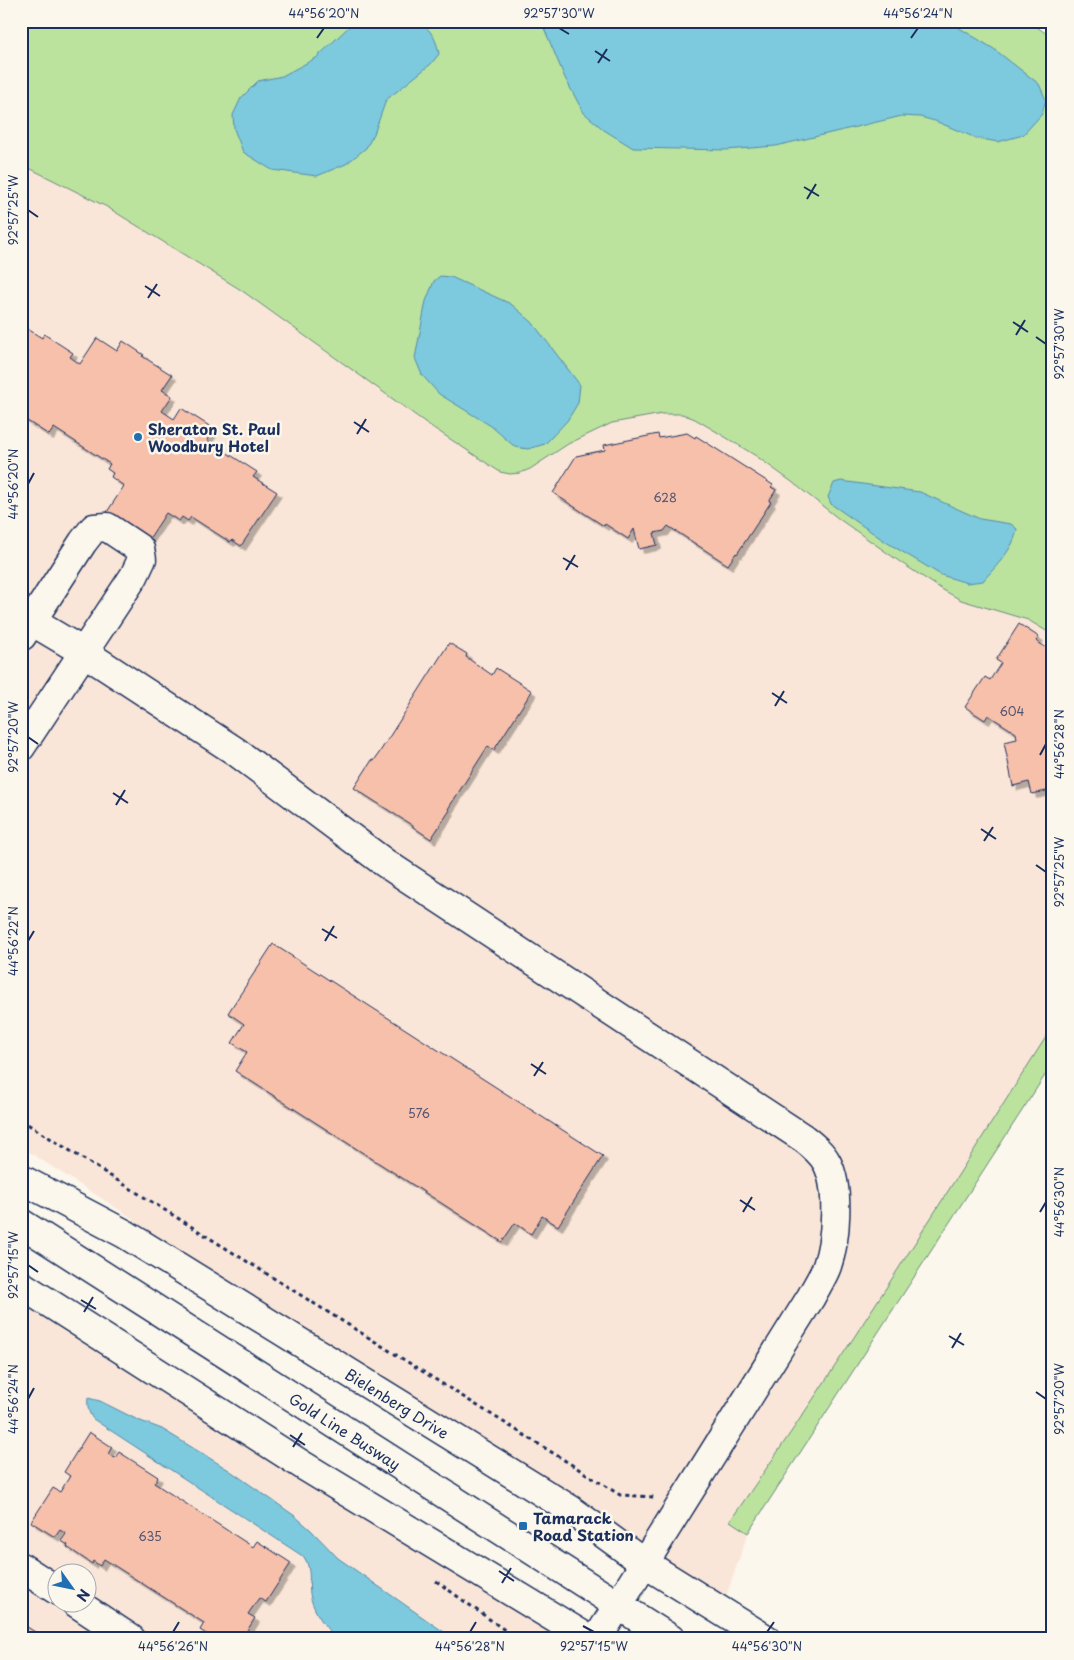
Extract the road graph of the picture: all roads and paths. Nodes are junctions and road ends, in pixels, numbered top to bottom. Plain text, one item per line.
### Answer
1 (25, 625) edge
2 (85, 653) junction
3 (21, 747) edge
4 (21, 1120) edge
5 (21, 1179) edge
6 (21, 1223) edge
7 (21, 1286) edge
8 (685, 1498) junction
9 (644, 1563) junction
10 (21, 1567) edge
11 (48, 1585) edge
12 (618, 1604) junction
13 (90, 1612) edge
14 (131, 1639) edge
15 (589, 1639) edge
16 (597, 1639) edge
17 (671, 1639) edge
18 (766, 1639) edge

1 - 2 street
1 - 2 street
2 - 3 street
2 - 8 street
4 - 8 path
5 - 9 street, Bielenberg Drive
6 - 12 street, Gold Line Busway
7 - 15 street
8 - 9 street
9 - 12 street
9 - 18 street, Bielenberg Drive
10 - 11 street
12 - 16 street
12 - 17 street, Gold Line Busway
13 - 14 street

